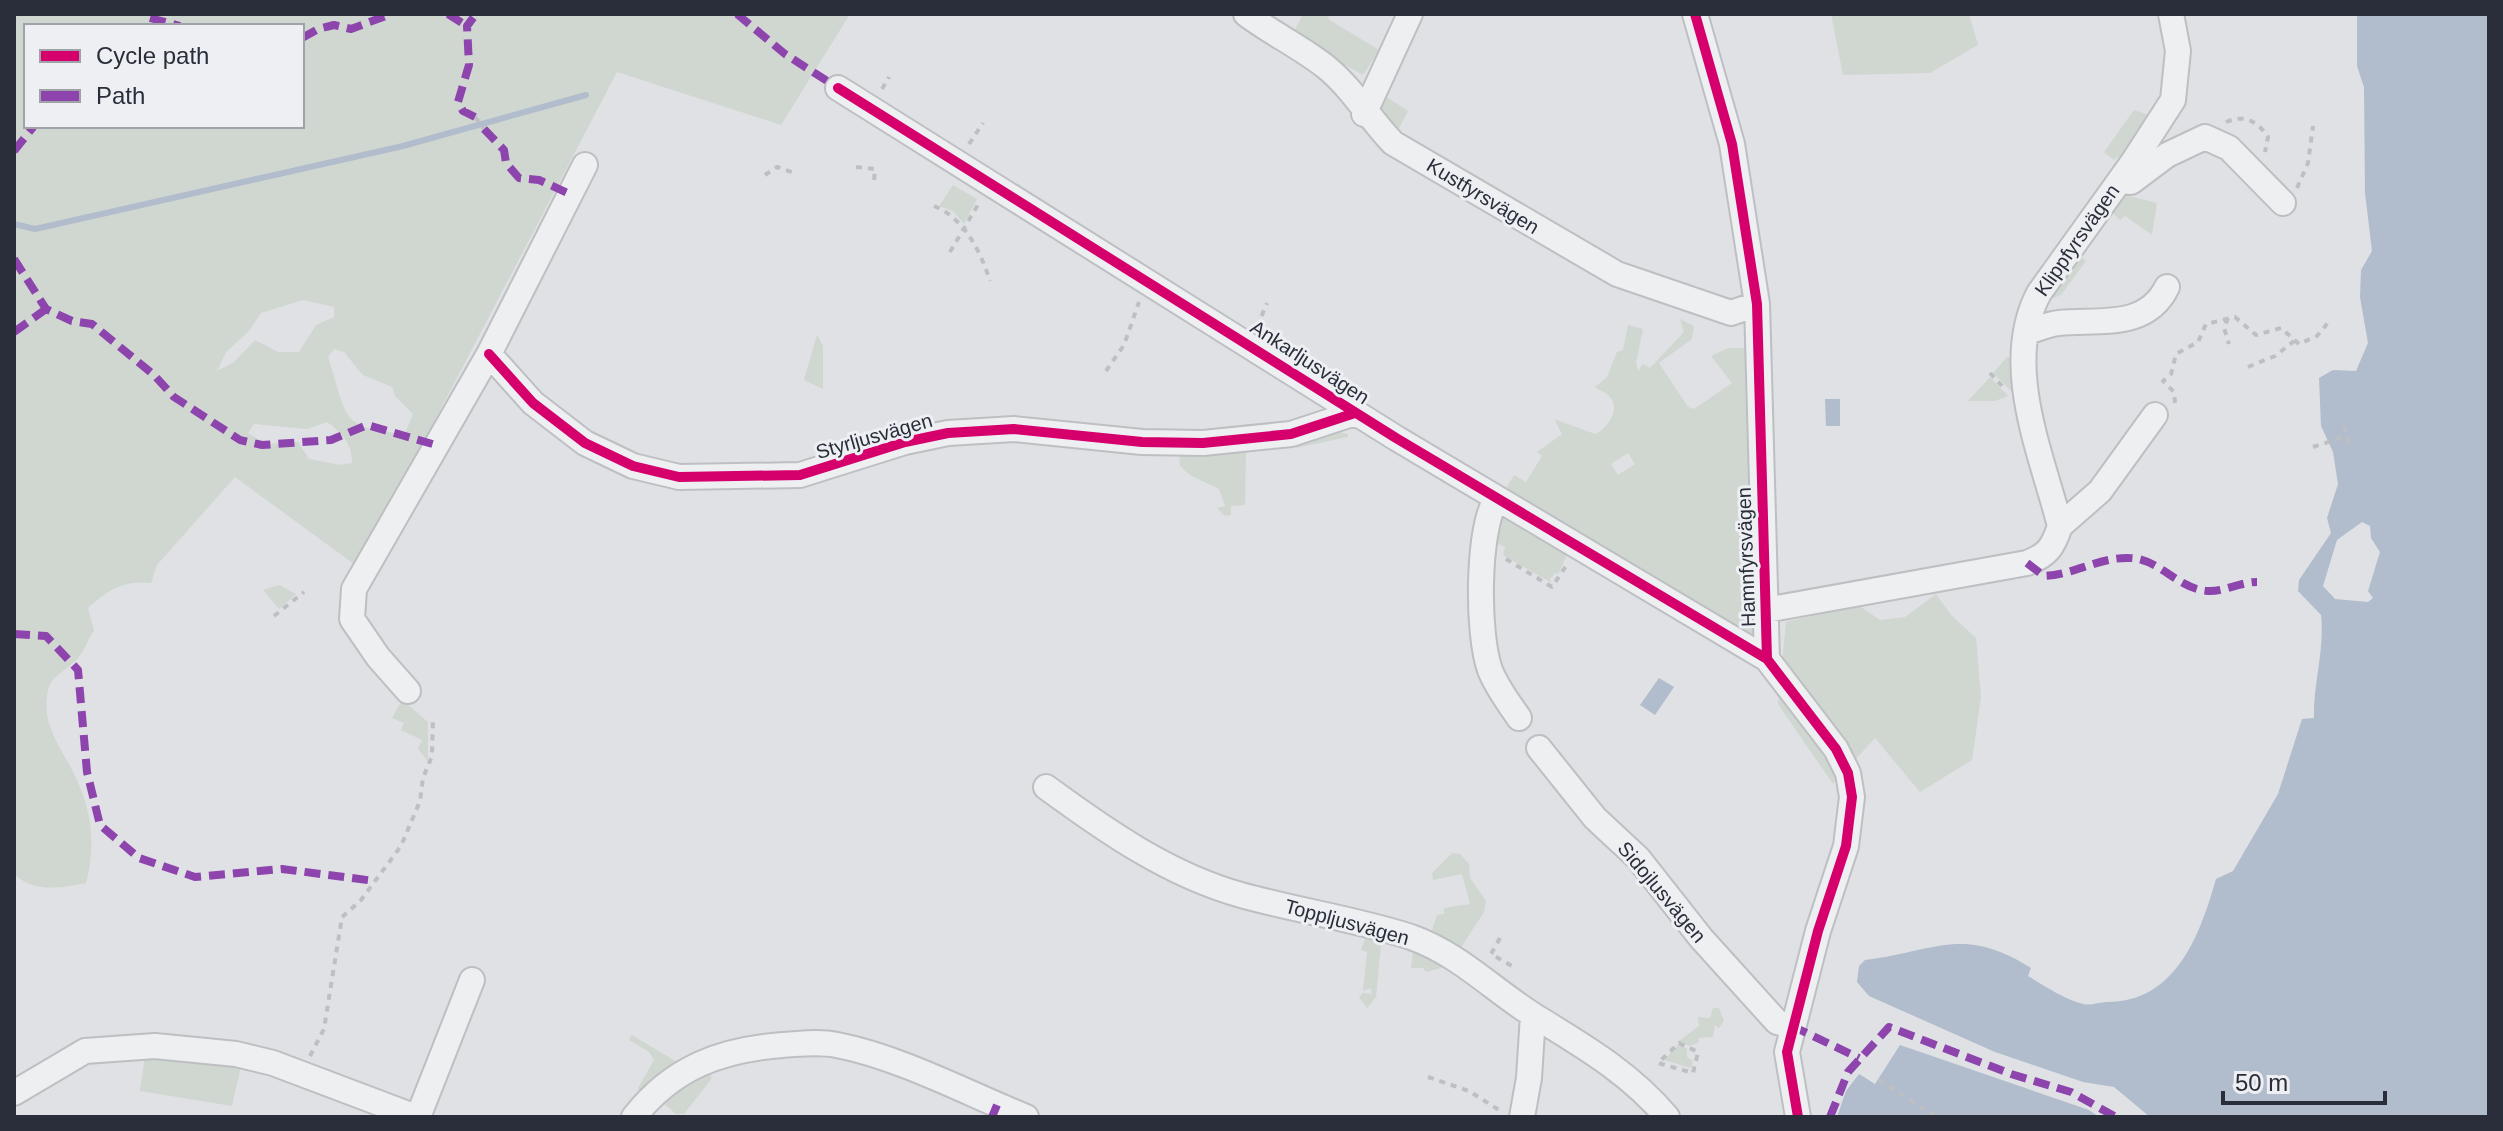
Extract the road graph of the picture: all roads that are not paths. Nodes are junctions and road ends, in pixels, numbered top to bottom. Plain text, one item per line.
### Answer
1 (1246, 14) edge
2 (1410, 14) edge
3 (1695, 14) edge
4 (2171, 14) edge
5 (838, 88) dead end
6 (1364, 114) junction
7 (585, 165) dead end
8 (2119, 181) junction
9 (2283, 203) road end
10 (2167, 287) dead end
11 (1757, 304) junction
12 (2028, 332) junction
13 (489, 354) junction
14 (2165, 409) road end
15 (1355, 413) junction
16 (1496, 499) junction
17 (2060, 526) junction
18 (1766, 610) junction
19 (1767, 659) junction
20 (408, 691) dead end
21 (1519, 718) dead end
22 (1539, 748) dead end
23 (1046, 787) dead end
24 (472, 980) dead end
25 (1533, 1015) junction
26 (1792, 1026) junction
27 (14, 1093) edge
28 (1510, 1114) edge
29 (417, 1117) edge
30 (634, 1117) edge
31 (1026, 1117) edge
32 (1667, 1117) edge
33 (1798, 1117) edge

1 - 6 street, Kustfyrsvägen
2 - 6 street
3 - 11 street, Hamnfyrsvägen
4 - 8 street, Klippfyrsvägen
5 - 15 street, Ankarljusvägen
6 - 11 street, Kustfyrsvägen
7 - 13 street
8 - 9 street
8 - 12 street, Klippfyrsvägen
10 - 12 street
11 - 18 street, Hamnfyrsvägen
12 - 17 street, Klippfyrsvägen
13 - 15 street, Styrljusvägen
13 - 20 street
14 - 17 street
15 - 16 street, Ankarljusvägen
16 - 19 street, Ankarljusvägen
16 - 21 street
17 - 18 street
18 - 19 street, Hamnfyrsvägen
19 - 26 street
22 - 26 street, Sidojlusvägen
23 - 25 street, Toppljusvägen
24 - 29 street
25 - 28 street
25 - 32 street, Toppljusvägen
26 - 33 street
27 - 29 street
30 - 31 street

